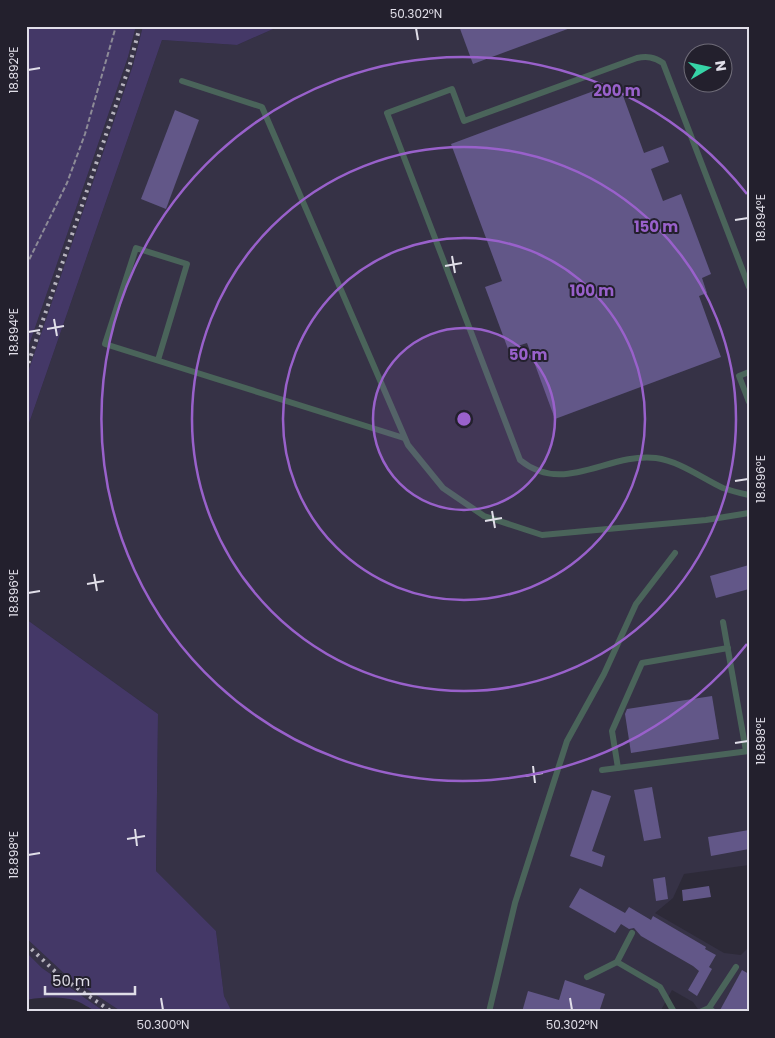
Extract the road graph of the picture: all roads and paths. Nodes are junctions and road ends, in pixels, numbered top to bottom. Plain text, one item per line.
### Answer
1 (116, 26) edge
2 (182, 81) dead end
3 (26, 266) edge
4 (749, 287) edge
5 (158, 360) junction
6 (749, 372) edge
7 (749, 402) edge
8 (404, 438) junction
9 (749, 495) edge
10 (749, 513) edge
11 (675, 553) dead end
12 (723, 622) dead end
13 (728, 648) junction
14 (747, 751) edge
15 (618, 768) junction
16 (602, 770) dead end
17 (632, 933) dead end
18 (617, 962) junction
19 (736, 967) dead end
20 (586, 976) dead end
21 (711, 1010) edge
22 (489, 1012) edge
23 (674, 1012) edge
24 (700, 1012) edge

1 - 3 path
2 - 8 lane
4 - 9 lane
5 - 5 lane
5 - 8 lane
6 - 7 lane
8 - 10 lane
11 - 22 lane
12 - 13 lane
13 - 14 lane
13 - 15 lane
14 - 15 lane
15 - 16 lane
17 - 18 lane
18 - 20 lane
18 - 23 lane
19 - 21 lane
21 - 24 lane

